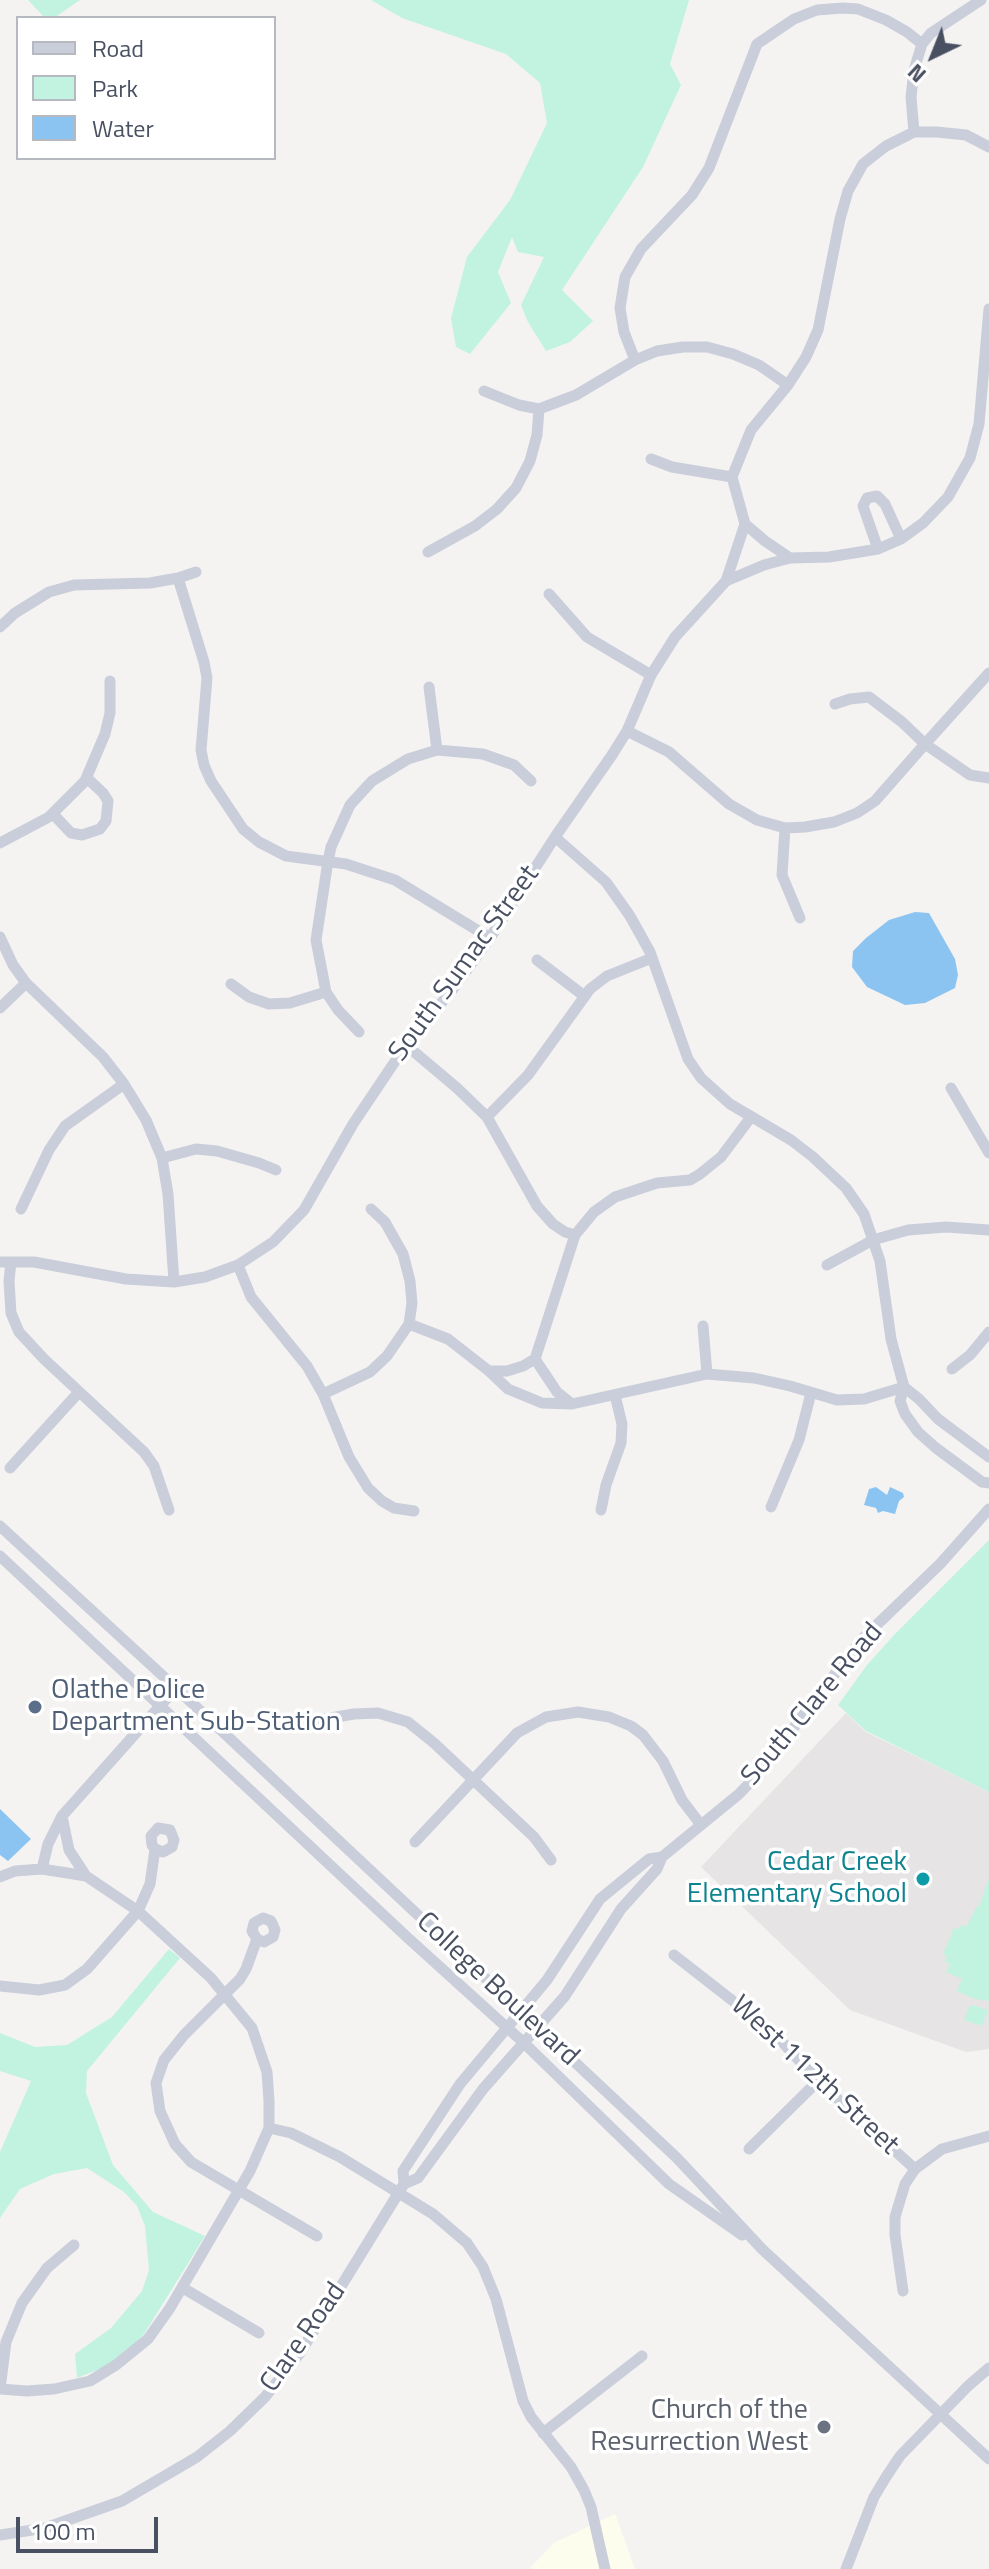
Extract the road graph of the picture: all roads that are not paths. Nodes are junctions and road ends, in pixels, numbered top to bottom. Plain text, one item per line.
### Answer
1 (981, 0) edge
2 (744, 36) dead end
3 (757, 44) junction
4 (922, 44) junction
5 (914, 132) junction
6 (989, 147) edge
7 (989, 309) edge
8 (635, 360) junction
9 (986, 373) edge
10 (788, 385) junction
11 (484, 391) dead end
12 (539, 409) junction
13 (651, 459) dead end
14 (732, 477) junction
15 (745, 524) junction
16 (901, 539) junction
17 (878, 549) junction
18 (428, 552) dead end
19 (790, 558) junction
20 (196, 572) dead end
21 (178, 578) junction
22 (726, 581) junction
23 (549, 594) dead end
24 (0, 627) edge
25 (989, 673) edge
26 (651, 675) junction
27 (110, 681) dead end
28 (429, 687) dead end
29 (835, 704) dead end
30 (627, 731) junction
31 (925, 744) junction
32 (437, 750) junction
33 (87, 778) junction
34 (989, 778) edge
35 (531, 781) dead end
36 (53, 814) junction
37 (785, 828) junction
38 (555, 837) junction
39 (0, 843) edge
40 (328, 861) junction
41 (800, 918) dead end
42 (0, 937) edge
43 (490, 938) junction
44 (652, 958) junction
45 (537, 960) dead end
46 (26, 983) junction
47 (231, 984) dead end
48 (326, 992) junction
49 (583, 995) junction
50 (0, 1008) edge
51 (359, 1032) dead end
52 (406, 1045) junction
53 (124, 1084) junction
54 (951, 1088) dead end
55 (487, 1117) junction
56 (751, 1117) junction
57 (989, 1153) edge
58 (162, 1158) junction
59 (276, 1170) dead end
60 (21, 1209) dead end
61 (371, 1209) dead end
62 (989, 1230) edge
63 (575, 1235) junction
64 (873, 1240) junction
65 (6, 1262) edge
66 (238, 1265) junction
67 (827, 1265) dead end
68 (174, 1282) junction
69 (409, 1324) junction
70 (703, 1326) dead end
71 (989, 1332) edge
72 (535, 1359) junction
73 (952, 1369) dead end
74 (489, 1371) junction
75 (707, 1374) junction
76 (904, 1387) junction
77 (79, 1392) junction
78 (811, 1393) junction
79 (323, 1394) junction
80 (615, 1395) junction
81 (572, 1404) junction
82 (989, 1457) edge
83 (10, 1468) dead end
84 (989, 1483) edge
85 (771, 1507) dead end
86 (989, 1509) edge
87 (169, 1510) dead end
88 (601, 1510) dead end
89 (414, 1511) dead end
90 (0, 1526) edge
91 (0, 1556) edge
92 (176, 1688) junction
93 (160, 1705) junction
94 (295, 1724) dead end
95 (473, 1779) junction
96 (62, 1816) junction
97 (701, 1825) junction
98 (415, 1842) dead end
99 (155, 1849) dead end
100 (662, 1857) junction
101 (551, 1860) dead end
102 (42, 1869) junction
103 (86, 1876) junction
104 (0, 1877) edge
105 (138, 1911) junction
106 (257, 1939) dead end
107 (674, 1955) dead end
108 (0, 1986) edge
109 (226, 1993) junction
110 (519, 2012) junction
111 (507, 2027) junction
112 (538, 2028) junction
113 (524, 2043) junction
114 (818, 2081) junction
115 (269, 2128) junction
116 (989, 2136) edge
117 (749, 2149) dead end
118 (915, 2169) junction
119 (401, 2189) junction
120 (238, 2190) junction
121 (317, 2236) dead end
122 (74, 2245) dead end
123 (762, 2249) junction
124 (183, 2288) junction
125 (903, 2291) dead end
126 (259, 2333) dead end
127 (642, 2356) dead end
128 (989, 2368) edge
129 (0, 2389) edge
130 (942, 2413) junction
131 (543, 2433) junction
132 (989, 2459) edge
133 (0, 2535) edge
134 (605, 2569) edge
135 (846, 2569) edge

1 - 4 street
2 - 3 street
3 - 4 street
3 - 8 street
4 - 5 street
5 - 6 street
5 - 10 street
7 - 9 street, South Sumac Street
8 - 10 street
8 - 12 street
9 - 16 street, South Sumac Street
10 - 14 street
11 - 12 street
12 - 18 street
13 - 14 street
14 - 15 street
15 - 19 street
15 - 22 street
16 - 17 street, South Sumac Street
16 - 17 street
17 - 19 street, South Sumac Street
19 - 22 street, South Sumac Street
20 - 21 street
21 - 24 street
21 - 40 street
22 - 26 street, South Sumac Street
23 - 26 street
25 - 31 street
26 - 30 street, South Sumac Street
27 - 33 street
28 - 32 street
29 - 31 street
30 - 37 street
30 - 38 street, South Sumac Street
31 - 34 street
31 - 37 street
32 - 35 street
32 - 40 street
33 - 36 street
33 - 36 street
36 - 39 street
37 - 41 street
38 - 43 street, South Sumac Street
38 - 44 street
40 - 43 street
40 - 48 street
42 - 46 street
43 - 52 street, South Sumac Street
44 - 49 street
44 - 56 street
45 - 49 street
46 - 50 street
46 - 53 street
47 - 48 street
48 - 51 street
49 - 55 street
52 - 55 street
52 - 66 street, South Sumac Street
53 - 58 street
53 - 60 street
54 - 57 street
55 - 63 street
56 - 63 street
56 - 64 street
58 - 59 street
58 - 68 street
61 - 69 street
62 - 64 street
63 - 72 street
64 - 67 street
64 - 76 street
65 - 68 street, South Sumac Street
65 - 77 street
66 - 68 street, South Sumac Street
66 - 79 street
69 - 74 street
69 - 79 street
70 - 75 street
71 - 73 street
72 - 74 street
72 - 81 street
74 - 81 street
75 - 78 street
75 - 80 street
76 - 78 street
76 - 82 street
76 - 84 street
77 - 83 street
77 - 87 street
78 - 85 street
79 - 89 street
80 - 81 street
80 - 88 street
86 - 97 street, South Clare Road
90 - 92 street, College Boulevard
91 - 93 street, College Boulevard
92 - 93 street
92 - 110 street, College Boulevard
93 - 96 street
93 - 111 street, College Boulevard
94 - 95 street
95 - 97 street
95 - 98 street
95 - 101 street
96 - 102 street
96 - 103 street
97 - 100 street, South Clare Road
99 - 105 street
100 - 110 street, South Clare Road
100 - 112 street, South Clare Road
102 - 103 street
102 - 104 street
103 - 105 street
105 - 108 street
105 - 109 street
106 - 109 street
107 - 114 street, West 112th Street
109 - 115 street
109 - 120 street
110 - 111 street, South Clare Road
110 - 112 street, College Boulevard
111 - 113 street, College Boulevard
111 - 119 street, Clare Road
112 - 113 street, South Clare Road
112 - 123 street, College Boulevard
113 - 119 street, Clare Road
113 - 123 street, College Boulevard
114 - 117 street
114 - 118 street, West 112th Street
115 - 119 street
115 - 120 street
116 - 118 street
118 - 125 street
119 - 131 street
119 - 133 street, Clare Road
120 - 121 street
120 - 124 street
122 - 129 street
123 - 130 street, College Boulevard
124 - 126 street
124 - 129 street
127 - 131 street
128 - 130 street
130 - 132 street, College Boulevard
130 - 135 street
131 - 134 street

